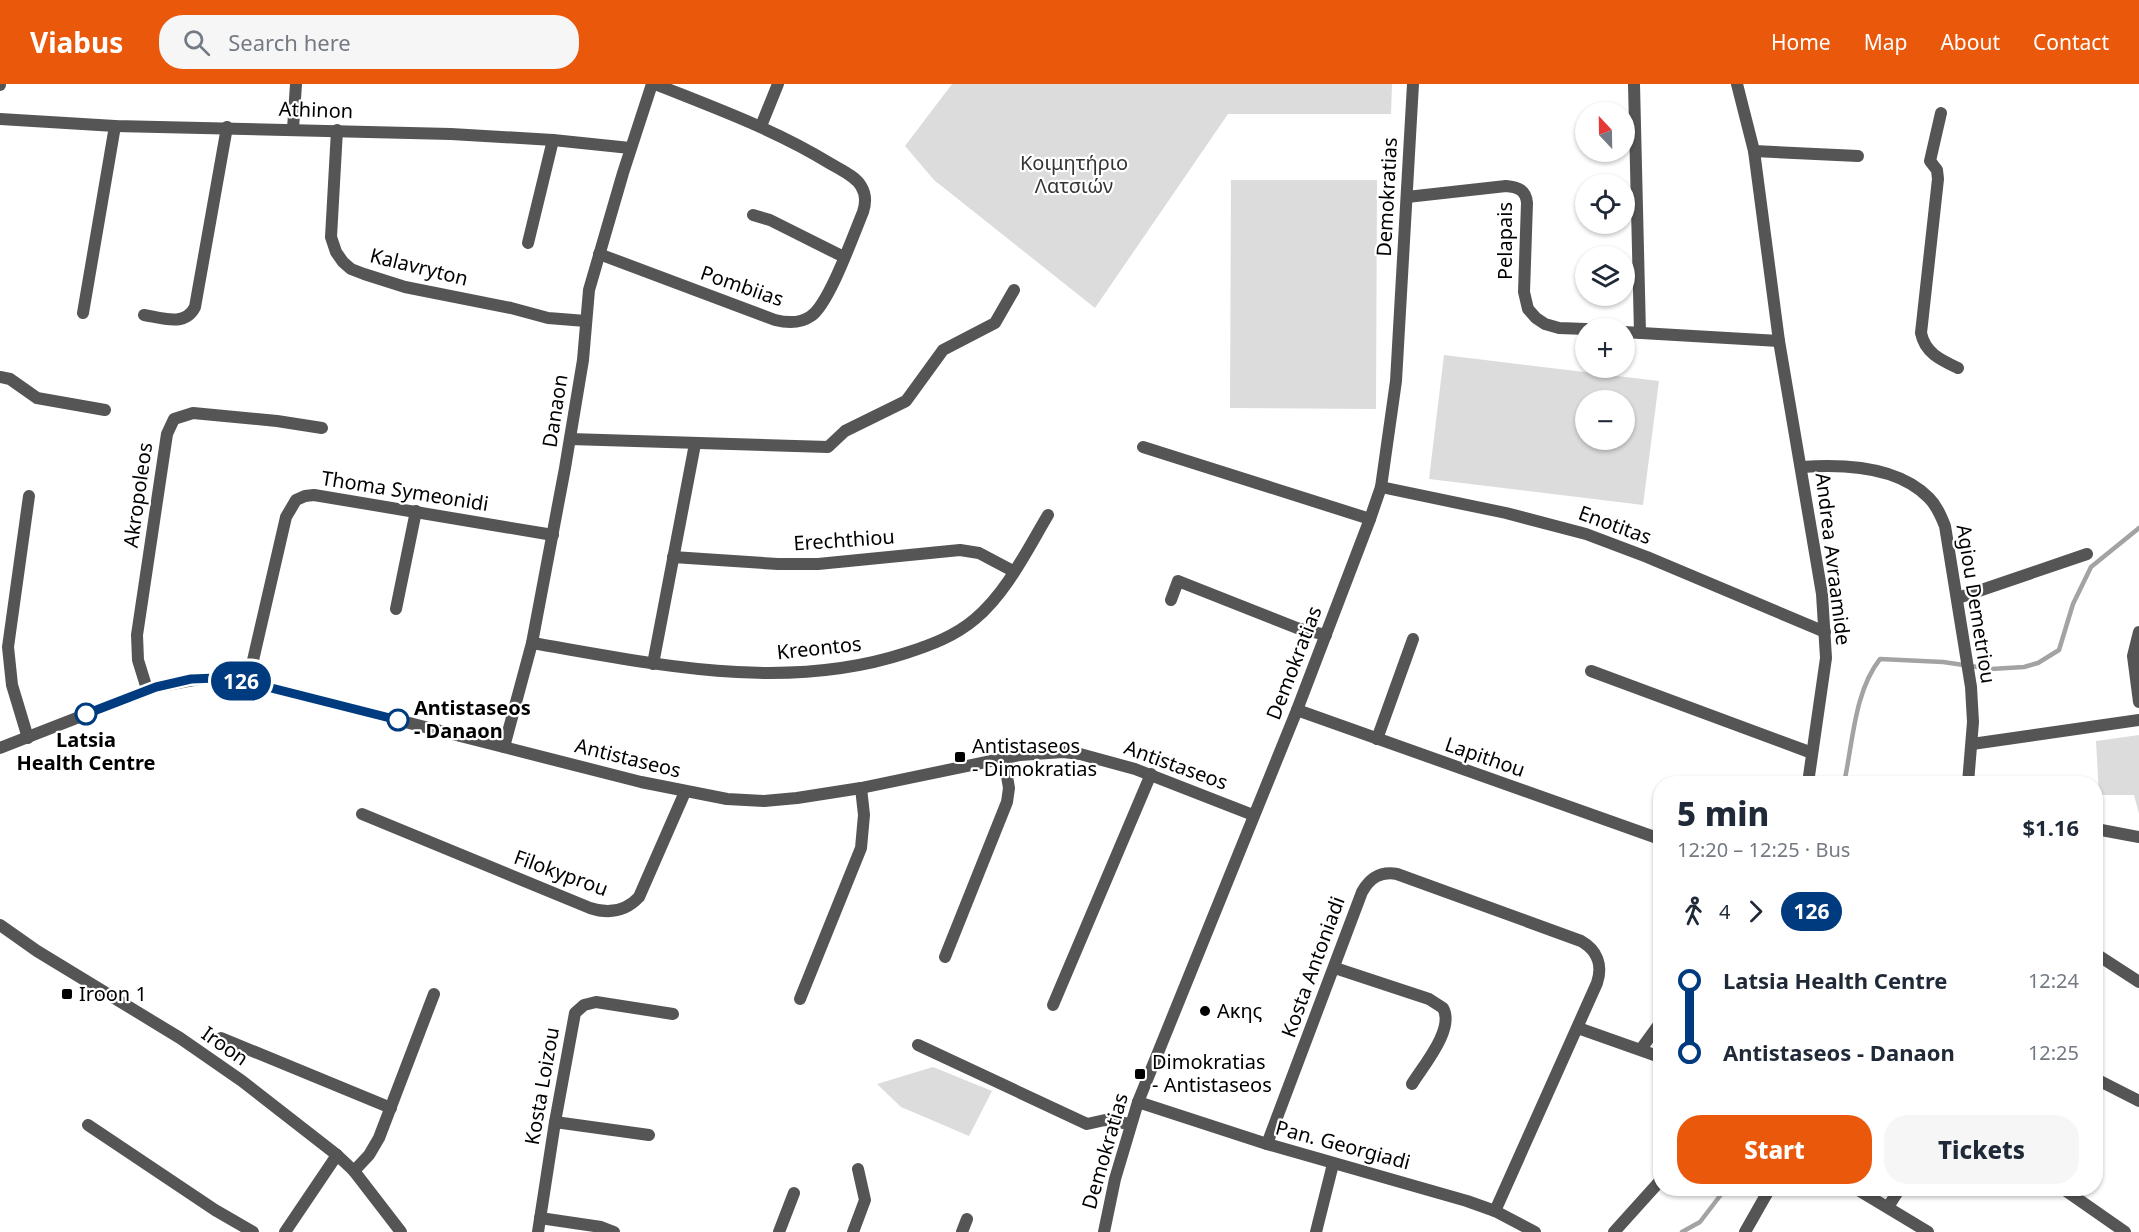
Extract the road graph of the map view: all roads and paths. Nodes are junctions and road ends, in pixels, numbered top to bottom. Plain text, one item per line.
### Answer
1 (296, 84) edge
2 (653, 84) edge
3 (778, 84) edge
4 (1413, 84) edge
5 (1634, 84) edge
6 (1737, 84) edge
7 (1941, 113) dead end
8 (0, 118) edge
9 (115, 126) junction
10 (761, 126) junction
11 (227, 127) junction
12 (293, 129) junction
13 (337, 130) junction
14 (553, 140) junction
15 (630, 148) junction
16 (1754, 151) junction
17 (1858, 156) dead end
18 (1407, 196) junction
19 (753, 215) dead end
20 (528, 243) dead end
21 (599, 254) junction
22 (844, 257) junction
23 (1014, 290) dead end
24 (83, 313) dead end
25 (144, 315) dead end
26 (586, 321) junction
27 (1575, 328) edge
28 (1635, 333) edge
29 (1640, 333) junction
30 (1779, 341) junction
31 (1958, 368) dead end
32 (0, 377) edge
33 (105, 410) dead end
34 (322, 428) dead end
35 (570, 439) junction
36 (695, 444) junction
37 (1143, 447) dead end
38 (1802, 467) junction
39 (1381, 487) junction
40 (29, 496) dead end
41 (416, 511) junction
42 (1048, 515) dead end
43 (1371, 519) junction
44 (553, 535) junction
45 (2087, 554) dead end
46 (673, 556) junction
47 (1013, 571) junction
48 (1958, 598) junction
49 (1171, 600) dead end
50 (396, 609) dead end
51 (1825, 632) junction
52 (2139, 632) edge
53 (1326, 635) junction
54 (1413, 639) dead end
55 (532, 643) junction
56 (652, 663) junction
57 (1591, 671) dead end
58 (248, 682) junction
59 (147, 689) junction
60 (2139, 702) edge
61 (1297, 710) junction
62 (2139, 720) edge
63 (28, 738) junction
64 (1377, 740) junction
65 (1972, 744) junction
66 (504, 747) junction
67 (0, 748) edge
68 (1812, 753) junction
69 (1004, 759) junction
70 (1151, 774) junction
71 (1809, 776) edge
72 (1969, 776) edge
73 (861, 788) junction
74 (685, 792) junction
75 (362, 814) dead end
76 (1253, 814) junction
77 (2103, 830) edge
78 (1653, 837) edge
79 (2139, 837) edge
80 (0, 925) edge
81 (945, 957) dead end
82 (2103, 959) edge
83 (1335, 968) junction
84 (2139, 982) edge
85 (434, 994) dead end
86 (800, 999) dead end
87 (1053, 1005) dead end
88 (673, 1014) dead end
89 (1578, 1028) junction
90 (1653, 1033) edge
91 (221, 1038) dead end
92 (918, 1045) dead end
93 (1641, 1049) junction
94 (1653, 1054) edge
95 (2103, 1083) edge
96 (1412, 1084) dead end
97 (1138, 1101) junction
98 (2139, 1101) edge
99 (391, 1108) junction
100 (555, 1122) junction
101 (1130, 1124) junction
102 (88, 1125) dead end
103 (649, 1135) dead end
104 (1267, 1144) junction
105 (337, 1155) junction
106 (1333, 1164) junction
107 (858, 1169) dead end
108 (354, 1171) junction
109 (1653, 1189) edge
110 (794, 1193) dead end
111 (1765, 1196) edge
112 (1869, 1196) edge
113 (1895, 1196) edge
114 (2073, 1196) edge
115 (1888, 1207) junction
116 (1496, 1211) junction
117 (540, 1218) junction
118 (967, 1219) dead end
119 (253, 1232) edge
120 (285, 1232) edge
121 (401, 1232) edge
122 (537, 1232) edge
123 (614, 1232) edge
124 (779, 1232) edge
125 (853, 1232) edge
126 (962, 1232) edge
127 (1104, 1232) edge
128 (1316, 1232) edge
129 (1535, 1232) edge
130 (1614, 1232) edge
131 (1745, 1232) edge
132 (1928, 1232) edge
133 (2125, 1232) edge

1 - 12 street
2 - 10 street
2 - 15 street, Danaon
3 - 10 street
4 - 18 street, Demokratias
5 - 29 street
6 - 16 street, Andrea Avraamide
7 - 31 street
8 - 9 street, Athinon
9 - 11 street, Athinon
9 - 24 street
10 - 22 street, Pombiias
11 - 12 street, Athinon
11 - 25 street
12 - 13 street, Athinon
13 - 14 street, Athinon
13 - 26 street, Kalavryton
14 - 15 street, Athinon
14 - 20 street
15 - 21 street, Danaon
16 - 17 street
16 - 30 street, Andrea Avraamide
18 - 27 street, Pelapais
18 - 39 street, Demokratias
19 - 22 street
21 - 22 street, Pombiias
21 - 26 street, Danaon
23 - 36 street
26 - 35 street, Danaon
28 - 29 street
29 - 30 street
30 - 38 street, Andrea Avraamide
32 - 33 street
34 - 59 street, Akropoleos
35 - 36 street
35 - 44 street, Danaon
36 - 46 street
37 - 43 street
38 - 48 street, Agiou Demetriou
38 - 51 street, Andrea Avraamide
39 - 43 street, Demokratias
39 - 51 street, Enotitas
40 - 63 street
41 - 44 street, Thoma Symeonidi
41 - 50 street
41 - 58 street, Thoma Symeonidi
42 - 47 street, Kreontos
43 - 53 street, Demokratias
44 - 55 street, Danaon
45 - 48 street
46 - 47 street, Erechthiou
46 - 56 street
47 - 56 street, Kreontos
48 - 65 street, Agiou Demetriou
49 - 53 street
51 - 68 street, Andrea Avraamide
52 - 60 street
53 - 61 street, Demokratias
54 - 64 street
55 - 56 street, Kreontos
55 - 66 street, Danaon
57 - 68 street
58 - 59 street, Antistaseos
58 - 66 street, Antistaseos
59 - 63 street, Antistaseos
61 - 64 street, Lapithou
61 - 76 street, Demokratias
62 - 65 street
63 - 67 street, Antistaseos
64 - 78 street, Lapithou
65 - 72 street, Agiou Demetriou
66 - 74 street, Antistaseos
68 - 71 street, Andrea Avraamide
69 - 70 street, Antistaseos
69 - 73 street, Antistaseos
69 - 81 street
70 - 76 street, Antistaseos
70 - 87 street
73 - 74 street, Antistaseos
73 - 86 street
74 - 75 street, Filokyprou
76 - 97 street, Demokratias
77 - 79 street
80 - 105 street, Iroon
82 - 84 street
83 - 89 street, Kosta Antoniadi
83 - 96 street
83 - 104 street, Kosta Antoniadi
85 - 99 street
88 - 100 street, Kosta Loizou
89 - 93 street
89 - 116 street
90 - 93 street
91 - 99 street
92 - 101 street
93 - 94 street
95 - 98 street
97 - 101 street, Demokratias
97 - 104 street, Pan. Georgiadi
99 - 108 street
100 - 103 street
100 - 117 street, Kosta Loizou
101 - 127 street, Demokratias
102 - 119 street
104 - 106 street, Pan. Georgiadi
105 - 108 street, Iroon
105 - 120 street
106 - 116 street, Pan. Georgiadi
106 - 128 street
107 - 125 street
108 - 121 street, Iroon
109 - 130 street
110 - 124 street
111 - 131 street
112 - 115 street
113 - 115 street
114 - 133 street
115 - 132 street
116 - 129 street, Pan. Georgiadi
117 - 122 street, Kosta Loizou
117 - 123 street
118 - 126 street

